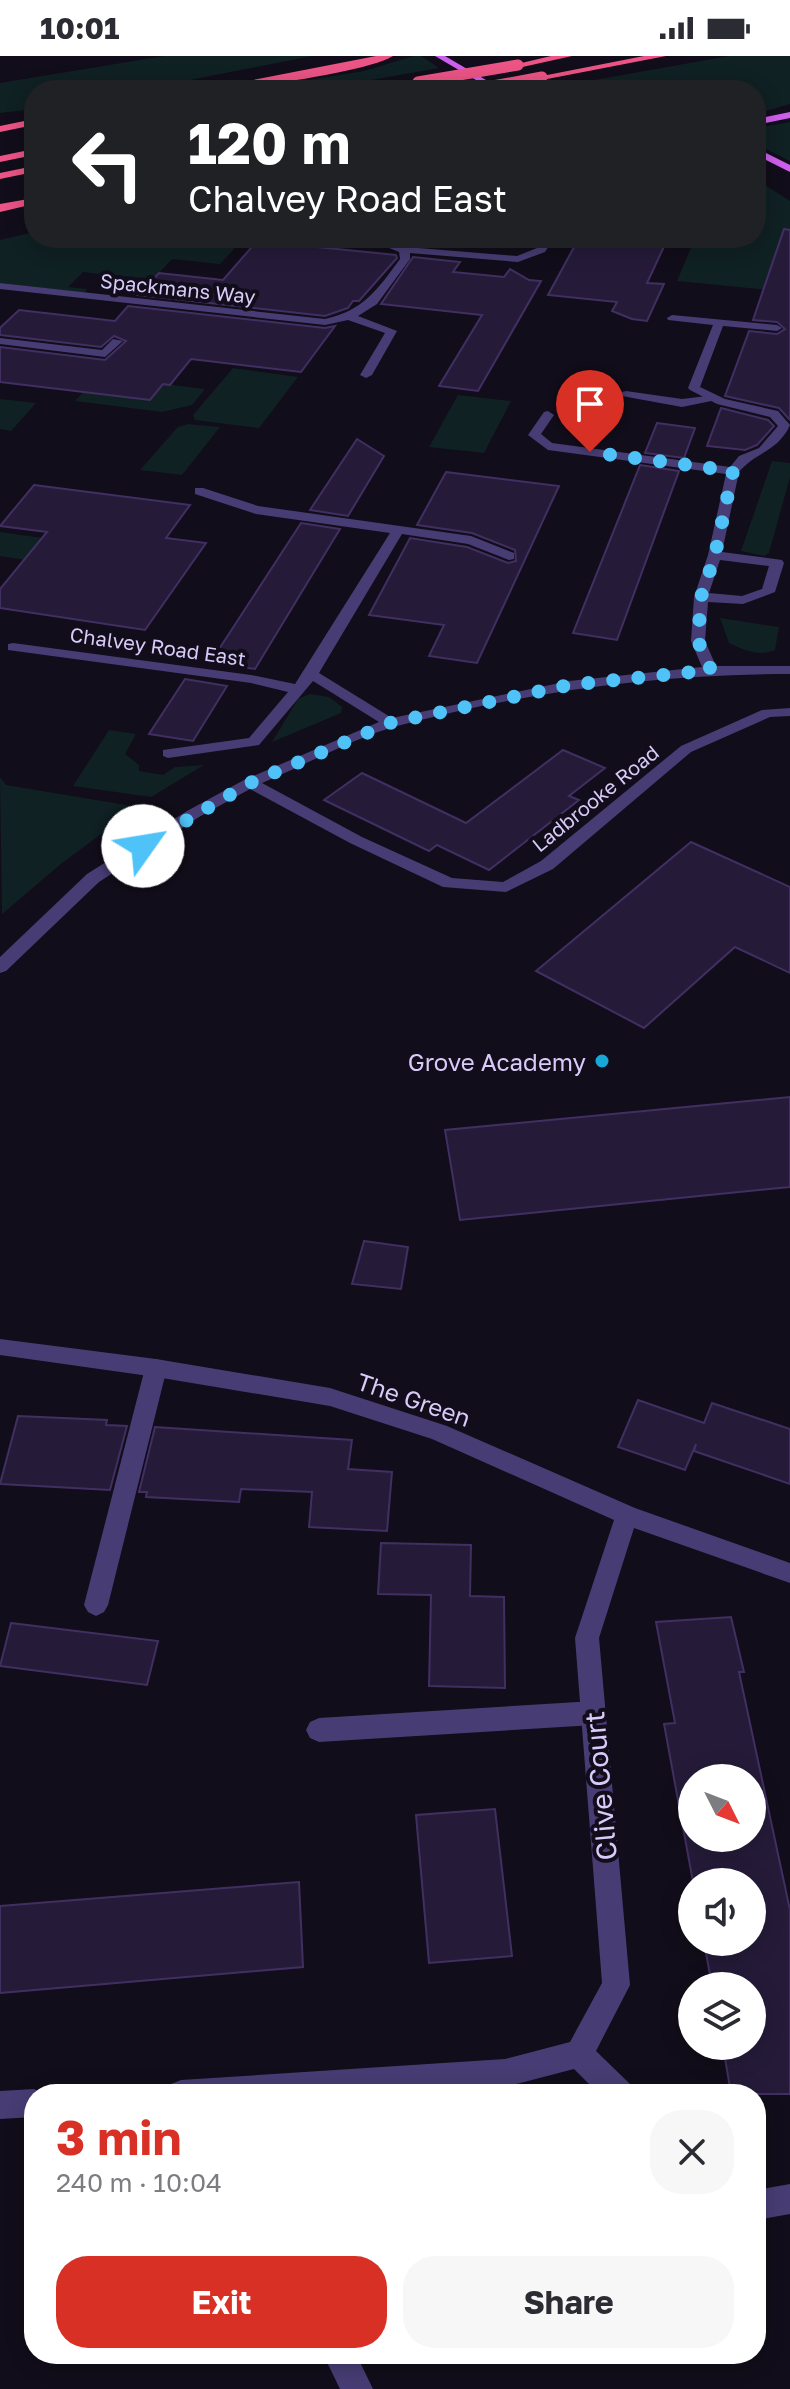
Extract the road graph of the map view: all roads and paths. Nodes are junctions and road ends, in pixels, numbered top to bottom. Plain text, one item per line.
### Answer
1 (388, 56) edge
2 (439, 56) edge
3 (568, 56) edge
4 (661, 56) edge
5 (266, 80) edge
6 (430, 80) edge
7 (481, 80) edge
8 (525, 80) edge
9 (790, 115) edge
10 (766, 120) edge
11 (24, 124) edge
12 (0, 129) edge
13 (24, 154) edge
14 (766, 156) edge
15 (0, 159) edge
16 (790, 169) edge
17 (24, 171) edge
18 (0, 176) edge
19 (24, 203) edge
20 (0, 208) edge
21 (400, 248) edge
22 (542, 248) edge
23 (404, 250) junction
24 (0, 286) edge
25 (352, 318) junction
26 (672, 318) dead end
27 (719, 323) junction
28 (777, 328) dead end
29 (0, 341) edge
30 (117, 341) dead end
31 (366, 375) dead end
32 (626, 394) dead end
33 (715, 399) junction
34 (548, 415) dead end
35 (733, 471) junction
36 (199, 491) dead end
37 (398, 531) junction
38 (715, 555) junction
39 (509, 556) dead end
40 (783, 563) edge
41 (701, 597) junction
42 (13, 647) dead end
43 (711, 670) junction
44 (790, 670) edge
45 (311, 674) junction
46 (296, 689) junction
47 (790, 712) edge
48 (390, 723) junction
49 (168, 753) dead end
50 (250, 783) junction
51 (0, 967) edge
52 (0, 1347) edge
53 (156, 1368) junction
54 (627, 1515) junction
55 (790, 1573) edge
56 (96, 1605) dead end
57 (594, 1713) junction
58 (319, 1730) dead end
59 (579, 2054) junction
60 (421, 2084) edge
61 (610, 2084) edge
62 (24, 2104) edge
63 (0, 2105) edge
64 (790, 2199) edge
65 (766, 2203) edge
66 (344, 2364) edge
67 (357, 2389) edge

1 - 5 highway
2 - 7 main road
3 - 6 highway, bridge
4 - 8 highway, bridge
9 - 10 main road
11 - 12 highway
13 - 15 highway
14 - 16 main road
17 - 18 highway
19 - 20 highway
21 - 23 street
22 - 23 street
23 - 25 street
24 - 25 street, Spackmans Way
25 - 31 street, Spackmans Way
26 - 27 street
27 - 28 street
27 - 33 street
29 - 30 street
32 - 33 street
33 - 35 street
34 - 35 street
35 - 38 street
36 - 37 street
37 - 39 street
37 - 45 street
38 - 40 street
38 - 41 street
40 - 41 street
41 - 43 street
42 - 46 street, Chalvey Road East
43 - 44 street
43 - 48 street
45 - 46 street
45 - 48 street
46 - 49 street
47 - 50 street, Ladbrooke Road
48 - 50 street
50 - 51 street
52 - 53 street, The Green
53 - 54 street, The Green
53 - 56 street
54 - 55 street, The Green
54 - 57 street, Clive Court
57 - 58 street
57 - 59 street, Clive Court
59 - 60 street
59 - 61 street
62 - 63 street
64 - 65 street
66 - 67 street

